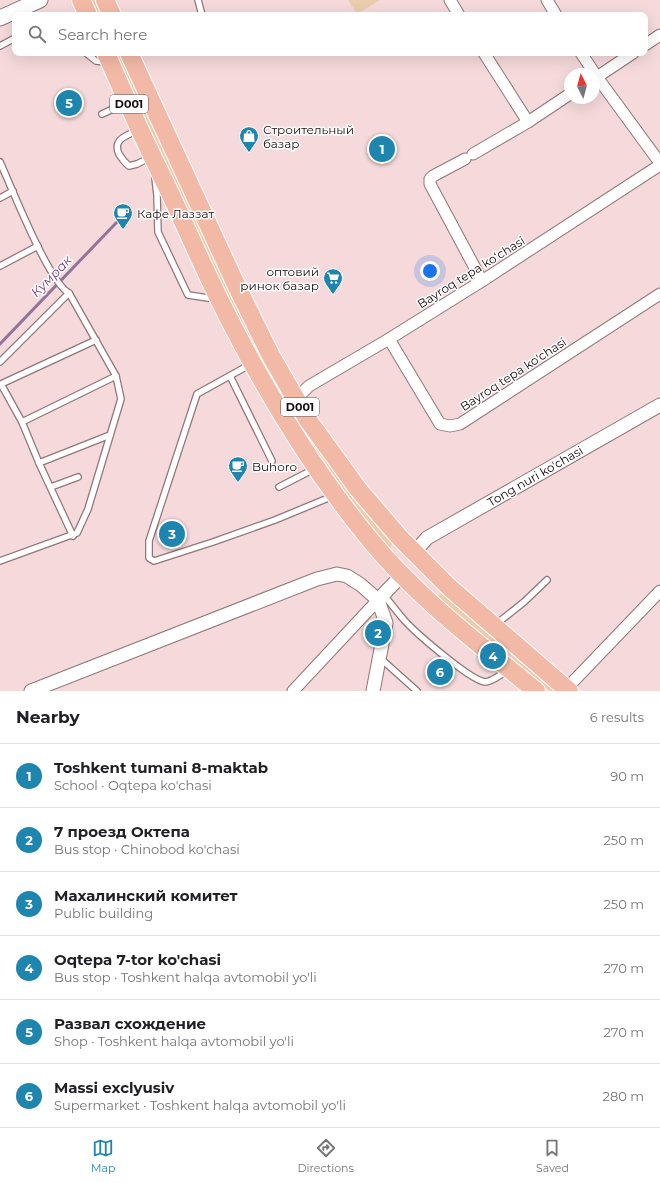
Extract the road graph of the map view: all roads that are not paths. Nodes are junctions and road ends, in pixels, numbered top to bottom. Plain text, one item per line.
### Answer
1 (40, 0) edge
2 (81, 0) edge
3 (105, 0) edge
4 (198, 0) edge
5 (450, 0) edge
6 (547, 0) edge
7 (23, 8) edge
8 (14, 12) edge
9 (87, 12) edge
10 (111, 12) edge
11 (201, 12) edge
12 (457, 12) edge
13 (554, 12) edge
14 (12, 13) edge
15 (0, 18) edge
16 (660, 35) edge
17 (12, 40) edge
18 (648, 43) edge
19 (0, 46) edge
20 (90, 56) edge
21 (131, 56) edge
22 (486, 56) edge
23 (584, 56) edge
24 (629, 56) edge
25 (108, 58) edge
26 (590, 68) edge
27 (600, 75) edge
28 (600, 83) edge
29 (564, 98) edge
30 (128, 102) junction
31 (102, 114) dead end
32 (528, 122) junction
33 (140, 129) junction
34 (153, 156) junction
35 (0, 162) edge
36 (660, 164) edge
37 (13, 191) junction
38 (0, 198) edge
39 (38, 246) junction
40 (0, 266) edge
41 (482, 281) junction
42 (66, 291) junction
43 (660, 294) edge
44 (219, 299) junction
45 (389, 339) junction
46 (96, 340) junction
47 (0, 362) edge
48 (253, 363) junction
49 (116, 376) junction
50 (230, 376) junction
51 (0, 383) edge
52 (296, 399) junction
53 (660, 405) edge
54 (22, 422) junction
55 (110, 435) junction
56 (272, 461) dead end
57 (39, 463) junction
58 (317, 468) junction
59 (78, 477) dead end
60 (51, 487) junction
61 (279, 487) dead end
62 (336, 495) junction
63 (72, 536) junction
64 (414, 553) junction
65 (0, 561) edge
66 (402, 575) junction
67 (547, 580) dead end
68 (660, 591) edge
69 (381, 598) junction
70 (493, 626) junction
71 (379, 657) junction
72 (509, 669) junction
73 (530, 689) edge
74 (415, 690) edge
75 (567, 690) edge
76 (31, 691) edge
77 (294, 691) edge
78 (373, 691) edge

1 - 7 main road
2 - 9 highway
3 - 10 highway
4 - 11 lane
5 - 12 street
6 - 13 street
7 - 8 main road
14 - 15 main road
16 - 18 street
17 - 19 lane
20 - 25 lane
21 - 52 highway, D001
22 - 32 street
23 - 26 street
24 - 27 street
25 - 30 highway, D001
28 - 36 street
29 - 32 street
30 - 31 lane
30 - 33 highway, D001
32 - 41 street
33 - 34 highway, D001
33 - 34 lane
34 - 44 highway, D001
34 - 44 lane
35 - 37 lane
36 - 41 street, Bayroq tepa koʻchasi
37 - 38 lane
37 - 39 lane
39 - 40 lane
39 - 42 lane
41 - 45 street, Bayroq tepa koʻchasi
42 - 46 lane
42 - 47 lane
43 - 45 street, Bayroq tepa ko'chasi
44 - 48 highway, D001
45 - 52 street, Bayroq tepa koʻchasi
46 - 49 lane
46 - 51 lane
48 - 50 lane
48 - 58 highway, D001
49 - 54 lane
49 - 55 lane
50 - 56 lane
50 - 62 lane
51 - 54 lane
52 - 64 highway, D001
53 - 64 street, Tong nuri ko'chasi
54 - 57 lane
55 - 57 lane
55 - 63 lane
57 - 60 lane
58 - 61 lane
58 - 62 highway, D001
59 - 60 lane
60 - 63 lane
62 - 66 highway, D001
63 - 65 lane
64 - 66 highway
64 - 70 highway, D001
66 - 69 street
66 - 72 highway, D001
67 - 70 lane
68 - 75 street
69 - 71 street
69 - 72 lane
69 - 76 street
69 - 77 street
70 - 75 highway, D001
71 - 74 lane
71 - 78 street
72 - 73 highway, D001

